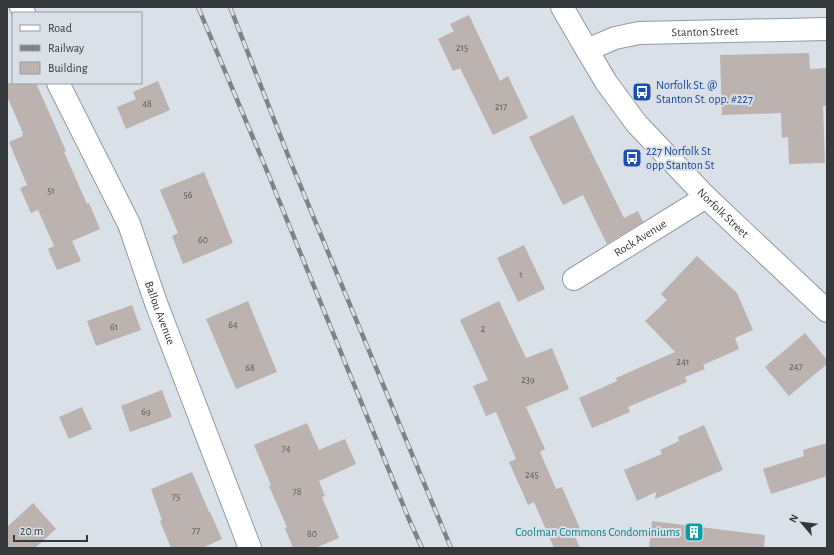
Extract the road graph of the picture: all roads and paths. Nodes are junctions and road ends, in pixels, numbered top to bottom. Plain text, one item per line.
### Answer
1 (562, 7) edge
2 (827, 28) edge
3 (586, 50) junction
4 (59, 84) edge
5 (706, 197) junction
6 (574, 279) dead end
7 (827, 311) edge
8 (250, 548) edge

1 - 3 street, Norfolk Street
2 - 3 street, Stanton Street
3 - 5 street, Norfolk Street
4 - 8 street, Ballou Avenue
5 - 6 street, Rock Avenue
5 - 7 street, Norfolk Street

